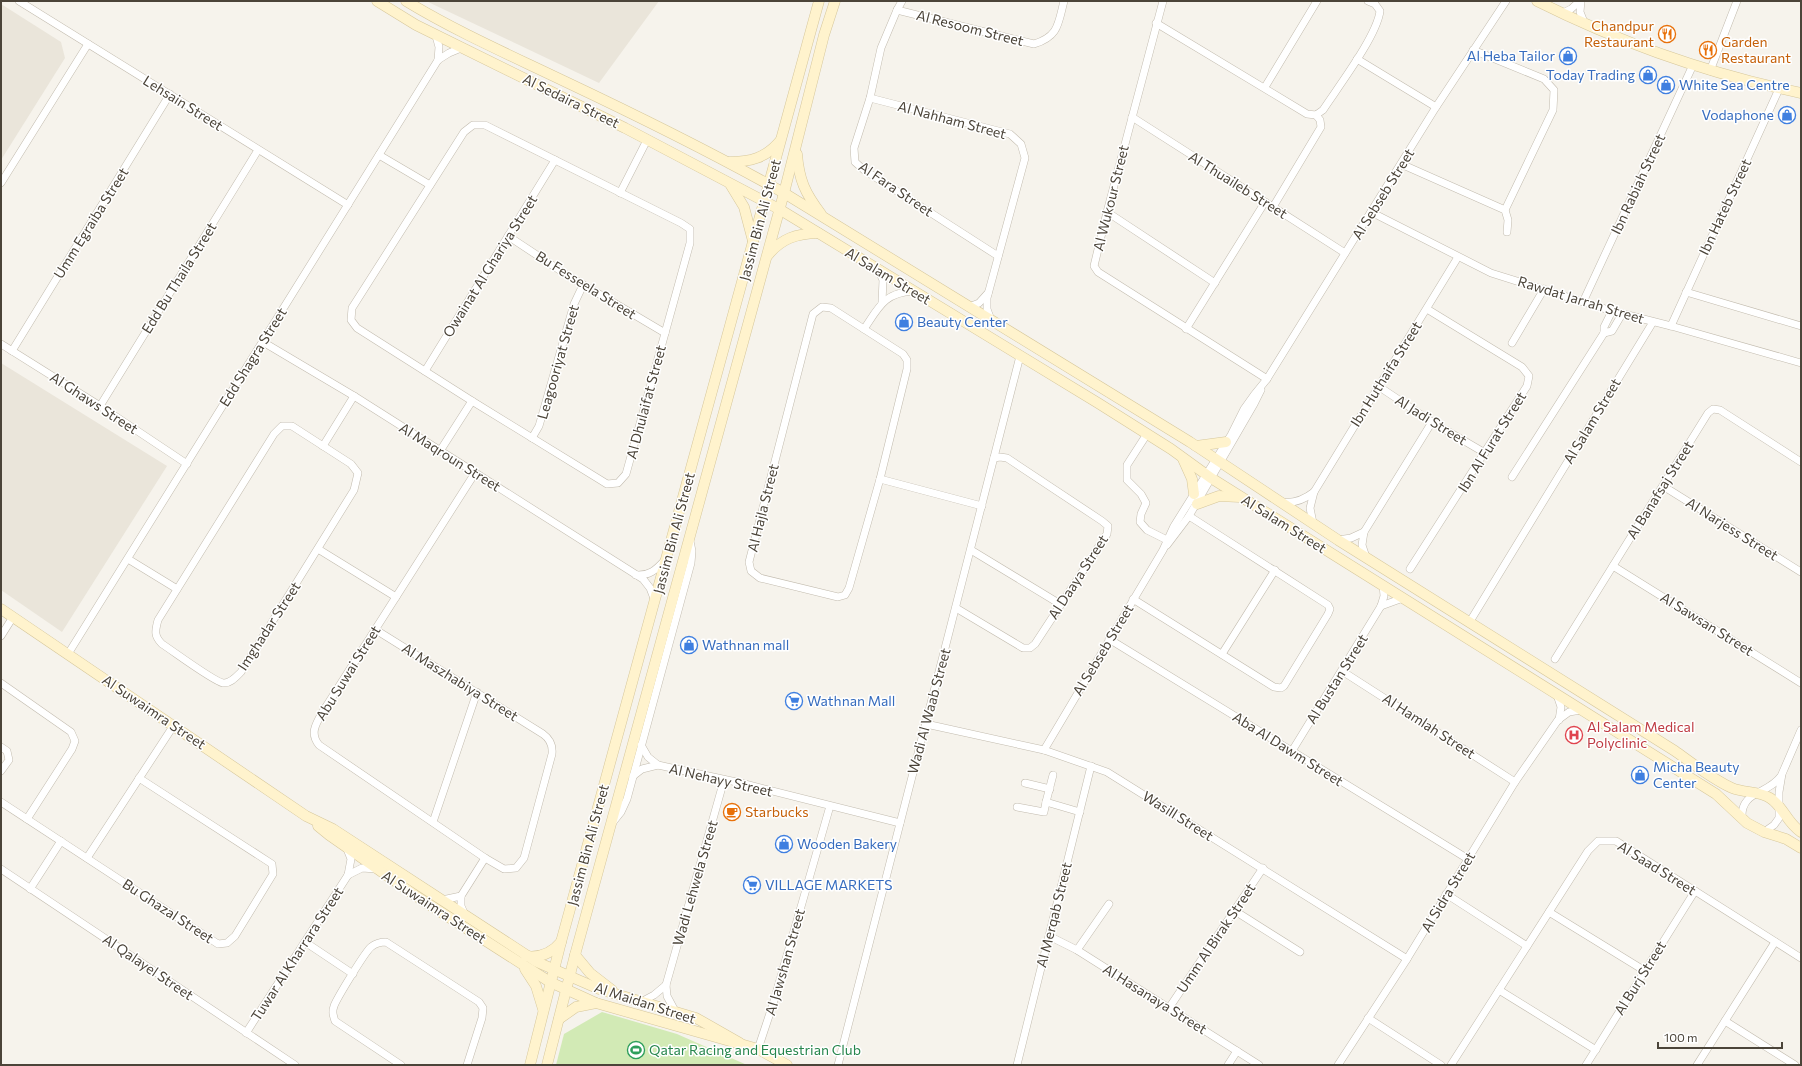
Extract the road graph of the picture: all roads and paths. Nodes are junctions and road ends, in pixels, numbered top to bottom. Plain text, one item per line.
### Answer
1 (19, 1) edge
2 (377, 1) edge
3 (406, 1) edge
4 (819, 1) edge
5 (836, 1) edge
6 (902, 1) edge
7 (1064, 1) edge
8 (1163, 1) edge
9 (1317, 1) edge
10 (1368, 1) edge
11 (1506, 1) edge
12 (1537, 1) edge
13 (1581, 1) edge
14 (1737, 1) edge
15 (897, 10) junction
16 (1563, 13) junction
17 (1584, 22) junction
18 (1156, 23) junction
19 (436, 36) junction
20 (88, 44) junction
21 (461, 48) junction
22 (1473, 50) junction
23 (1356, 59) junction
24 (438, 60) junction
25 (1693, 65) junction
26 (1710, 71) junction
27 (1265, 88) junction
28 (1779, 89) junction
29 (1801, 93) edge
30 (170, 94) junction
31 (870, 98) junction
32 (1436, 107) junction
33 (1316, 114) junction
34 (1132, 117) junction
35 (782, 138) junction
36 (647, 140) junction
37 (796, 143) junction
38 (258, 150) junction
39 (379, 154) junction
40 (555, 160) junction
41 (729, 162) junction
42 (1401, 164) junction
43 (1, 182) edge
44 (729, 183) junction
45 (430, 185) junction
46 (769, 185) junction
47 (620, 193) junction
48 (784, 193) junction
49 (765, 202) junction
50 (1265, 202) junction
51 (348, 205) junction
52 (1273, 208) junction
53 (780, 209) junction
54 (1505, 210) junction
55 (1107, 212) junction
56 (1371, 212) junction
57 (825, 218) junction
58 (1507, 232) dead end
59 (818, 233) junction
60 (508, 236) junction
61 (754, 243) junction
62 (1346, 253) junction
63 (998, 256) junction
64 (766, 257) junction
65 (1458, 257) junction
66 (878, 269) junction
67 (1215, 283) junction
68 (583, 285) junction
69 (1544, 290) junction
70 (914, 291) junction
71 (1686, 292) junction
72 (988, 293) junction
73 (882, 302) junction
74 (1583, 302) junction
75 (969, 307) junction
76 (1427, 309) junction
77 (1612, 311) junction
78 (1622, 314) junction
79 (991, 321) junction
80 (1653, 322) junction
81 (1671, 326) junction
82 (1801, 326) edge
83 (864, 329) junction
84 (1186, 329) junction
85 (665, 333) junction
86 (1604, 334) junction
87 (263, 342) junction
88 (1, 344) edge
89 (1512, 344) dead end
90 (12, 351) junction
91 (1020, 356) junction
92 (1801, 363) edge
93 (425, 372) junction
94 (1267, 379) junction
95 (1378, 386) junction
96 (1261, 388) junction
97 (354, 396) junction
98 (472, 401) junction
99 (100, 406) junction
100 (1432, 422) junction
101 (1147, 434) junction
102 (532, 438) junction
103 (1226, 442) junction
104 (323, 446) junction
105 (1196, 446) junction
106 (440, 451) junction
107 (1485, 453) junction
108 (994, 458) junction
109 (1182, 458) junction
110 (1218, 461) junction
111 (1801, 462) edge
112 (187, 464) junction
113 (475, 473) junction
114 (1209, 477) junction
115 (1512, 477) dead end
116 (880, 479) junction
117 (1663, 486) junction
118 (1314, 492) junction
119 (1243, 498) junction
120 (1195, 499) junction
121 (1279, 502) junction
122 (982, 506) junction
123 (1189, 516) junction
124 (1313, 523) junction
125 (1364, 532) junction
126 (689, 539) junction
127 (1167, 540) junction
128 (1338, 540) junction
129 (318, 549) junction
130 (970, 550) junction
131 (1163, 550) junction
132 (128, 558) junction
133 (667, 558) junction
134 (1367, 559) junction
135 (1613, 566) junction
136 (1410, 569) dead end
137 (1275, 570) junction
138 (1801, 572) edge
139 (636, 574) junction
140 (1383, 585) junction
141 (178, 589) junction
142 (396, 598) junction
143 (1403, 598) junction
144 (1134, 599) junction
145 (655, 601) junction
146 (1060, 604) junction
147 (1382, 606) junction
148 (956, 608) junction
149 (1, 609) edge
150 (13, 616) junction
151 (1469, 623) junction
152 (376, 630) junction
153 (1, 636) edge
154 (1109, 639) junction
155 (68, 654) junction
156 (1222, 654) junction
157 (1555, 659) dead end
158 (1342, 671) junction
159 (1, 683) edge
160 (1801, 683) edge
161 (477, 692) junction
162 (1557, 695) junction
163 (1581, 710) junction
164 (1558, 720) junction
165 (926, 724) junction
166 (174, 725) junction
167 (1801, 730) edge
168 (544, 734) joint
169 (641, 745) junction
170 (1, 747) edge
171 (1044, 750) junction
172 (1292, 751) junction
173 (658, 765) junction
174 (1091, 766) junction
175 (1, 772) edge
176 (1782, 774) junction
177 (1053, 775) dead end
178 (633, 776) junction
179 (139, 778) junction
180 (724, 780) junction
181 (1515, 782) junction
182 (1025, 783) dead end
183 (1050, 789) junction
184 (1756, 793) junction
185 (1, 802) edge
186 (1046, 802) junction
187 (830, 806) junction
188 (1017, 806) dead end
189 (1780, 808) junction
190 (1080, 812) junction
191 (306, 816) junction
192 (27, 820) junction
193 (1742, 820) junction
194 (433, 822) junction
195 (900, 823) junction
196 (612, 824) junction
197 (1764, 832) junction
198 (1801, 832) edge
199 (61, 841) junction
200 (347, 848) junction
201 (1801, 848) edge
202 (87, 858) junction
203 (485, 858) junction
204 (1468, 859) junction
205 (1263, 868) junction
206 (1, 869) edge
207 (377, 869) junction
208 (348, 875) junction
209 (30, 889) junction
210 (1695, 891) junction
211 (1446, 894) junction
212 (461, 896) junction
213 (442, 900) junction
214 (1108, 904) dead end
215 (1235, 910) junction
216 (1549, 912) junction
217 (465, 915) junction
218 (1049, 936) junction
219 (305, 942) junction
220 (561, 942) junction
221 (1775, 942) junction
222 (1527, 946) junction
223 (1077, 950) junction
224 (1300, 952) dead end
225 (575, 955) junction
226 (1801, 958) edge
227 (1407, 959) junction
228 (523, 960) junction
229 (554, 970) junction
230 (1645, 971) junction
231 (353, 974) junction
232 (570, 978) junction
233 (550, 982) junction
234 (666, 985) junction
235 (566, 990) junction
236 (1499, 990) junction
237 (618, 995) junction
238 (641, 1002) junction
239 (596, 1003) junction
240 (1169, 1008) junction
241 (675, 1011) junction
242 (543, 1013) junction
243 (1368, 1018) junction
244 (559, 1019) junction
245 (1725, 1021) junction
246 (246, 1033) junction
247 (740, 1043) junction
248 (758, 1049) junction
249 (1596, 1050) junction
250 (1237, 1051) junction
251 (295, 1065) edge
252 (401, 1065) edge
253 (467, 1065) edge
254 (530, 1065) edge
255 (547, 1065) edge
256 (787, 1065) edge
257 (838, 1065) edge
258 (1018, 1065) edge
259 (1228, 1065) edge
260 (1259, 1065) edge
261 (1338, 1065) edge
262 (1442, 1065) edge
263 (1451, 1065) edge
264 (1586, 1065) edge
265 (1697, 1065) edge
266 (1794, 1065) edge

1 - 20 street, Lehsain Street
2 - 19 street, Al Sedaira Street
3 - 41 street, Al Sedaira Street
4 - 35 street, Jassim Bin Ali Street
5 - 37 street, Jassim Bin Ali Street
6 - 15 street, Al Fara Street
7 - 15 street, Al Resoom Street
8 - 18 street, Al Wukour Street
9 - 27 street
10 - 23 street
11 - 22 street, Al Sebseb Street
12 - 16 street
13 - 16 street
13 - 17 street
14 - 26 street
15 - 31 street, Al Fara Street
16 - 17 street
17 - 25 street
18 - 27 street
18 - 34 street, Al Wukour Street
19 - 21 street, Al Sedaira Street
19 - 24 street
20 - 30 street, Lehsain Street
20 - 43 street
21 - 24 street, Edd Shagra Street
21 - 36 street, Al Sedaira Street
22 - 32 street, Al Sebseb Street
22 - 54 street
23 - 32 street
23 - 33 street
24 - 39 street, Edd Shagra Street
25 - 26 street
25 - 74 street, Ibn Rabiah Street
26 - 28 street
27 - 33 street
28 - 29 street
28 - 71 street, Ibn Hateb Street
30 - 38 street, Lehsain Street
30 - 90 street, Umm Egraiba Street
31 - 63 street, Al Fara Street
31 - 63 street, Al Nahham Street
32 - 42 street, Al Sebseb Street
33 - 52 street
34 - 50 street, Al Thuaileb Street
34 - 55 street, Al Wukour Street
35 - 41 street
35 - 46 street, Jassim Bin Ali Street
36 - 44 street, Al Sedaira Street
36 - 47 street
37 - 48 street, Jassim Bin Ali Street
37 - 57 street
38 - 51 street, Lehsain Street
38 - 99 street, Edd Bu Thaila Street
39 - 45 street
39 - 51 street, Edd Shagra Street
40 - 45 street, Al Dhulaifat Street
40 - 47 street, Al Dhulaifat Street
40 - 60 street, Owainat Al Ghariya Street
41 - 46 street, Al Sedaira Street
42 - 54 street
42 - 56 street, Al Sebseb Street
44 - 49 street, Al Sedaira Street
44 - 61 street
45 - 93 street, Al Dhulaifat Street
46 - 48 street, Al Salam Street
46 - 49 street, Jassim Bin Ali Street
47 - 85 street, Al Dhulaifat Street
48 - 53 street, Jassim Bin Ali Street
48 - 57 street, Al Salam Street
49 - 53 street, Al Salam Street
49 - 61 street, Jassim Bin Ali Street
50 - 52 street, Al Thuaileb Street
50 - 67 street
51 - 87 street, Edd Shagra Street
52 - 62 street, Al Thuaileb Street
53 - 59 street, Al Salam Street
53 - 64 street, Jassim Bin Ali Street
54 - 58 street
55 - 67 street
55 - 84 street, Al Wukour Street
56 - 62 street, Al Sebseb Street
56 - 65 street, Rawdat Jarrah Street
57 - 75 street, Al Salam Street
59 - 64 street
59 - 66 street, Al Salam Street
60 - 68 street, Bu Fesseela Street
60 - 93 street, Owainat Al Ghariya Street
61 - 133 street, Jassim Bin Ali Street
62 - 94 street, Al Sebseb Street
63 - 72 street, Al Nahham Street
64 - 126 street, Jassim Bin Ali Street
65 - 69 street, Rawdat Jarrah Street
65 - 76 street, Ibn Huthaifa Street
66 - 70 street, Al Salam Street
66 - 73 street
67 - 84 street
68 - 85 street, Bu Fesseela Street
68 - 102 street, Leagooriyat Street
69 - 74 street, Rawdat Jarrah Street
69 - 89 street
70 - 73 street
70 - 91 street, Al Salam Street
71 - 81 street, Ibn Hateb Street
71 - 82 street
72 - 75 street
72 - 79 street, Al Nahham Street
73 - 83 street
74 - 77 street, Rawdat Jarrah Street
75 - 79 street, Al Salam Street
76 - 95 street, Ibn Huthaifa Street
76 - 107 street, Ibn Al Furat Street
77 - 78 street, Rawdat Jarrah Street
77 - 86 street
78 - 80 street, Rawdat Jarrah Street
78 - 86 street
79 - 105 street, Al Salam Street
80 - 81 street, Rawdat Jarrah Street
80 - 151 street, Al Salam Street
81 - 92 street, Rawdat Jarrah Street
83 - 116 street, Al Hajla Street
83 - 116 street, Al Hajla Street
84 - 94 street, Al Wukour Street
85 - 102 street, Al Dhulaifat Street
86 - 115 street
87 - 97 street, Al Maqroun Street
87 - 112 street, Edd Shagra Street
88 - 90 street, Al Ghaws Street
90 - 99 street, Al Ghaws Street
91 - 101 street, Al Salam Street
91 - 108 street, Wadi Al Waab Street
93 - 98 street, Al Dhulaifat Street
94 - 96 street, Al Sebseb Street
95 - 100 street, Al Jadi Street
95 - 118 street, Ibn Huthaifa Street
96 - 103 street, Al Sebseb Street
96 - 110 street, Al Sebseb Street
97 - 104 street
97 - 106 street, Al Maqroun Street
98 - 102 street, Al Dhulaifat Street
98 - 106 street
99 - 112 street, Al Ghaws Street
100 - 107 street, Al Jadi Street
100 - 125 street
101 - 109 street, Al Salam Street
101 - 127 street
103 - 105 street
103 - 110 street, Al Sebseb Street
104 - 129 street, Imghadar Street
104 - 141 street, Imghadar Street
105 - 110 street, Al Salam Street
106 - 113 street, Al Maqroun Street
107 - 136 street, Ibn Al Furat Street
108 - 122 street, Wadi Al Waab Street
108 - 146 street, Al Daaya Street
109 - 114 street, Al Salam Street
109 - 120 street
110 - 114 street, Al Sebseb Street
110 - 121 street, Al Salam Street
111 - 117 street, Al Banafsaj Street
112 - 132 street, Edd Shagra Street
113 - 139 street, Al Maqroun Street
113 - 142 street, Abu Suwai Street
114 - 119 street, Al Salam Street
114 - 120 street, Al Sebseb Street
116 - 122 street
117 - 135 street, Al Banafsaj Street
117 - 138 street, Al Narjess Street
118 - 121 street
118 - 124 street, Ibn Huthaifa Street
119 - 120 street
119 - 140 street, Al Salam Street
120 - 123 street, Al Sebseb Street
120 - 127 street, Al Sebseb Street
121 - 124 street, Al Salam Street
122 - 130 street, Wadi Al Waab Street
123 - 131 street, Al Sebseb Street
123 - 137 street
124 - 128 street, Al Salam Street
125 - 128 street
125 - 134 street
126 - 169 street
126 - 196 street, Jassim Bin Ali Street
127 - 131 street, Al Sebseb Street
128 - 134 street, Al Salam Street
129 - 141 street, Imghadar Street
129 - 142 street
130 - 146 street
130 - 148 street, Wadi Al Waab Street
131 - 144 street, Al Sebseb Street
132 - 141 street
132 - 155 street, Edd Shagra Street
133 - 139 street
133 - 145 street, Jassim Bin Ali Street
134 - 151 street, Al Salam Street
135 - 157 street, Al Banafsaj Street
135 - 160 street, Al Sawsan Street
137 - 156 street
137 - 156 street
139 - 145 street, Al Maqroun Street
140 - 143 street, Al Salam Street
140 - 147 street, Al Bustan Street
142 - 152 street, Abu Suwai Street
143 - 147 street
143 - 162 street, Al Salam Street
144 - 154 street, Al Sebseb Street
144 - 156 street
145 - 220 street, Jassim Bin Ali Street
146 - 148 street, Al Daaya Street
147 - 158 street, Al Bustan Street
148 - 165 street, Wadi Al Waab Street
149 - 150 street, Al Suwaimra Street
150 - 153 street
150 - 155 street, Al Suwaimra Street
151 - 184 street, Al Salam Street
152 - 161 street, Al Maszhabiya Street
152 - 194 street, Abu Suwai Street
154 - 171 street, Al Sebseb Street
154 - 172 street, Aba Al Dawm Street
155 - 166 street, Al Suwaimra Street
158 - 172 street, Al Bustan Street
158 - 181 street, Al Hamlah Street
159 - 192 street
161 - 168 street, Al Maszhabiya Street
161 - 194 street
162 - 163 street, Al Salam Street
162 - 164 street
163 - 164 street, Al Sidra Street
163 - 193 street, Al Salam Street
164 - 181 street, Al Sidra Street
165 - 171 street, Wasill Street
165 - 195 street, Wadi Al Waab Street
166 - 179 street
166 - 191 street, Al Suwaimra Street
167 - 176 street
168 - 203 street, Abu Suwai Street
169 - 173 street, Al Nehayy Street
169 - 178 street
170 - 175 street
171 - 174 street, Wasill Street
172 - 204 street, Aba Al Dawm Street
173 - 178 street, Al Nehayy Street
173 - 180 street, Al Nehayy Street
174 - 190 street, Al Merqab Street
174 - 205 street, Wasill Street
176 - 184 street
176 - 189 street
177 - 183 street
178 - 196 street
179 - 202 street
179 - 202 street, Bu Ghazal Street
180 - 187 street, Al Nehayy Street
180 - 234 street, Wadi Lehwela Street
181 - 204 street, Al Sidra Street
182 - 183 street
183 - 186 street
184 - 189 street, Al Salam Street
184 - 193 street
185 - 192 street, Bu Ghazal Street
186 - 188 street
186 - 190 street
187 - 195 street, Al Nehayy Street
187 - 248 street, Al Jawshan Street
189 - 197 street
189 - 198 street, Al Salam Street
190 - 218 street, Al Merqab Street
191 - 200 street, Al Suwaimra Street
191 - 213 street, Al Suwaimra Street
192 - 199 street, Bu Ghazal Street
193 - 197 street, Al Salam Street
194 - 203 street, Abu Suwai Street
195 - 257 street, Wadi Al Waab Street
196 - 225 street, Jassim Bin Ali Street
197 - 201 street, Al Salam Street
199 - 202 street, Bu Ghazal Street
199 - 209 street
200 - 207 street, Al Suwaimra Street
200 - 208 street, Tuwar Al Kharrara Street
203 - 212 street
204 - 211 street, Al Sidra Street
205 - 215 street, Umm Al Birak Street
205 - 227 street, Wasill Street
206 - 209 street, Al Qalayel Street
207 - 208 street, Tuwar Al Kharrara Street
207 - 228 street, Al Suwaimra Street
208 - 219 street, Tuwar Al Kharrara Street
209 - 246 street, Al Qalayel Street
210 - 216 street, Al Saad Street
210 - 221 street, Al Saad Street
210 - 230 street, Al Burj Street
211 - 222 street
211 - 227 street, Al Sidra Street
212 - 213 street
212 - 217 street
213 - 217 street, Al Suwaimra Street
214 - 223 street
215 - 224 street
215 - 240 street, Umm Al Birak Street
216 - 222 street, Al Saad Street
216 - 230 street
217 - 228 street, Al Suwaimra Street
218 - 223 street, Al Hasanaya Street
218 - 258 street, Al Merqab Street
219 - 231 street
219 - 246 street, Tuwar Al Kharrara Street
220 - 228 street
220 - 229 street, Jassim Bin Ali Street
221 - 226 street, Al Saad Street
221 - 245 street
222 - 236 street, Al Saad Street
223 - 240 street, Al Hasanaya Street
225 - 232 street, Jassim Bin Ali Street
225 - 237 street
227 - 243 street, Al Sidra Street
228 - 229 street, Al Suwaimra Street
228 - 233 street, Al Suwaimra Street
228 - 242 street
229 - 232 street, Al Suwaimra Street
229 - 233 street, Jassim Bin Ali Street
230 - 249 street, Al Burj Street
231 - 252 street
231 - 253 street
232 - 235 street, Jassim Bin Ali Street
232 - 237 street, Al Maidan Street
233 - 235 street, Al Suwaimra Street
233 - 242 street, Jassim Bin Ali Street
234 - 238 street
234 - 241 street
235 - 239 street, Al Maidan Street
235 - 244 street, Jassim Bin Ali Street
236 - 249 street
236 - 263 street, Al Saad Street
237 - 238 street, Al Maidan Street
238 - 241 street, Al Maidan Street
239 - 244 street
239 - 247 street, Al Maidan Street
240 - 250 street, Al Hasanaya Street
241 - 247 street, Al Maidan Street
242 - 254 street, Jassim Bin Ali Street
243 - 261 street, Al Sidra Street
243 - 262 street
244 - 255 street, Jassim Bin Ali Street
245 - 265 street
245 - 266 street
246 - 251 street, Al Qalayel Street
247 - 248 street, Al Maidan Street
248 - 256 street, Al Maidan Street
249 - 264 street, Al Burj Street
250 - 259 street
250 - 260 street, Al Hasanaya Street

